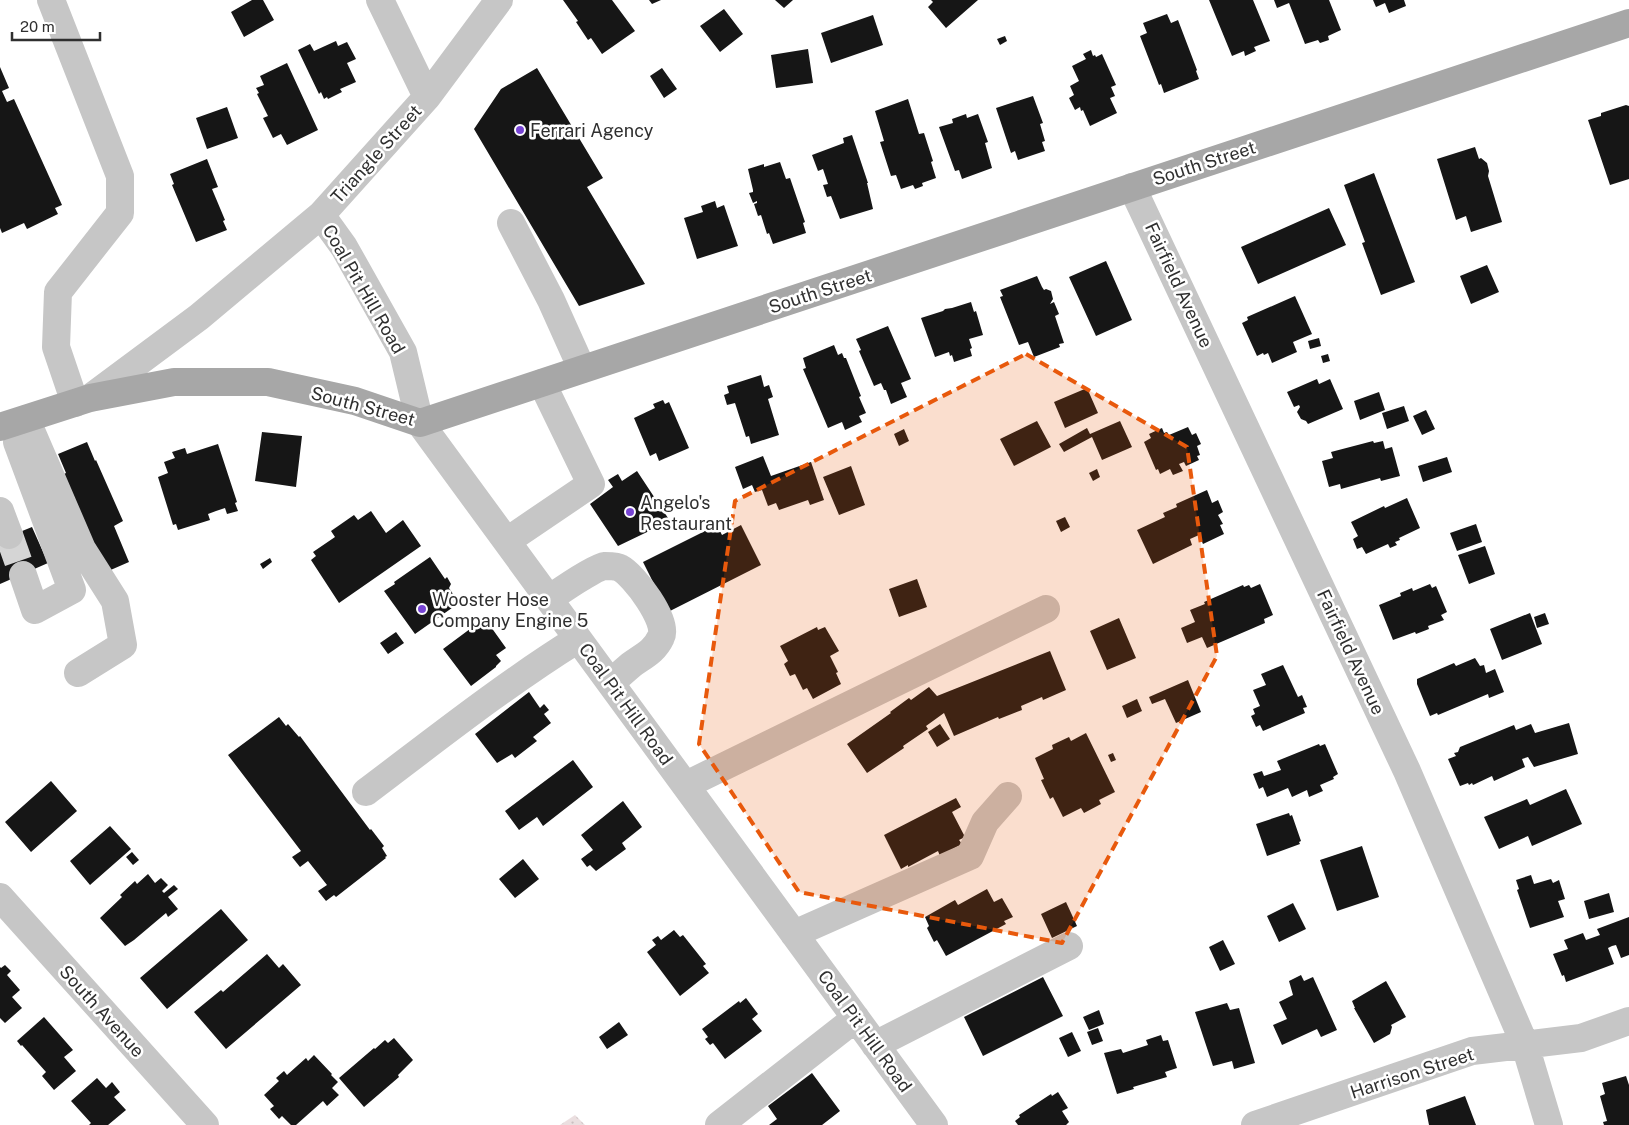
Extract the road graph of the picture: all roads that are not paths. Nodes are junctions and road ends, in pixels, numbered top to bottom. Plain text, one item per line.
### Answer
1 (51, 0) edge
2 (380, 0) edge
3 (499, 0) edge
4 (1629, 23) edge
5 (427, 97) junction
6 (1132, 187) junction
7 (321, 215) junction
8 (511, 223) dead end
9 (582, 369) junction
10 (542, 383) junction
11 (82, 401) junction
12 (12, 423) edge
13 (420, 423) junction
14 (507, 541) junction
15 (23, 574) tunnel mouth
16 (549, 599) junction
17 (1046, 609) dead end
18 (578, 639) junction
19 (78, 673) dead end
20 (611, 683) junction
21 (686, 785) junction
22 (366, 792) dead end
23 (1008, 796) dead end
24 (0, 896) edge
25 (794, 934) junction
26 (1069, 946) dead end
27 (856, 1018) junction
28 (1629, 1021) edge
29 (875, 1045) junction
30 (1525, 1045) junction
31 (205, 1125) edge
32 (719, 1125) edge
33 (934, 1125) edge
34 (1255, 1125) edge
35 (1550, 1125) edge

1 - 11 street
2 - 5 street
3 - 5 street, Triangle Street
4 - 6 main road, South Street
5 - 7 street, Triangle Street
6 - 9 main road, South Street
6 - 30 street, Fairfield Avenue
7 - 11 street, Triangle Street
7 - 13 street, Coal Pit Hill Road
8 - 9 street
9 - 10 main road, South Street
10 - 13 main road, South Street
10 - 14 street
11 - 12 main road, South Street
11 - 13 main road, South Street
12 - 15 street
12 - 19 street
13 - 14 street, Coal Pit Hill Road
14 - 16 street, Coal Pit Hill Road
16 - 18 street, Coal Pit Hill Road
16 - 20 street
17 - 21 street
18 - 20 street, Coal Pit Hill Road
18 - 22 street
20 - 21 street, Coal Pit Hill Road
21 - 25 street, Coal Pit Hill Road
23 - 25 street
24 - 31 street, South Avenue
25 - 27 street, Coal Pit Hill Road
26 - 29 street
27 - 29 street, Coal Pit Hill Road
27 - 32 street
28 - 30 street, Harrison Street
29 - 33 street, Coal Pit Hill Road
30 - 34 street, Harrison Street
30 - 35 street, Fairfield Avenue

